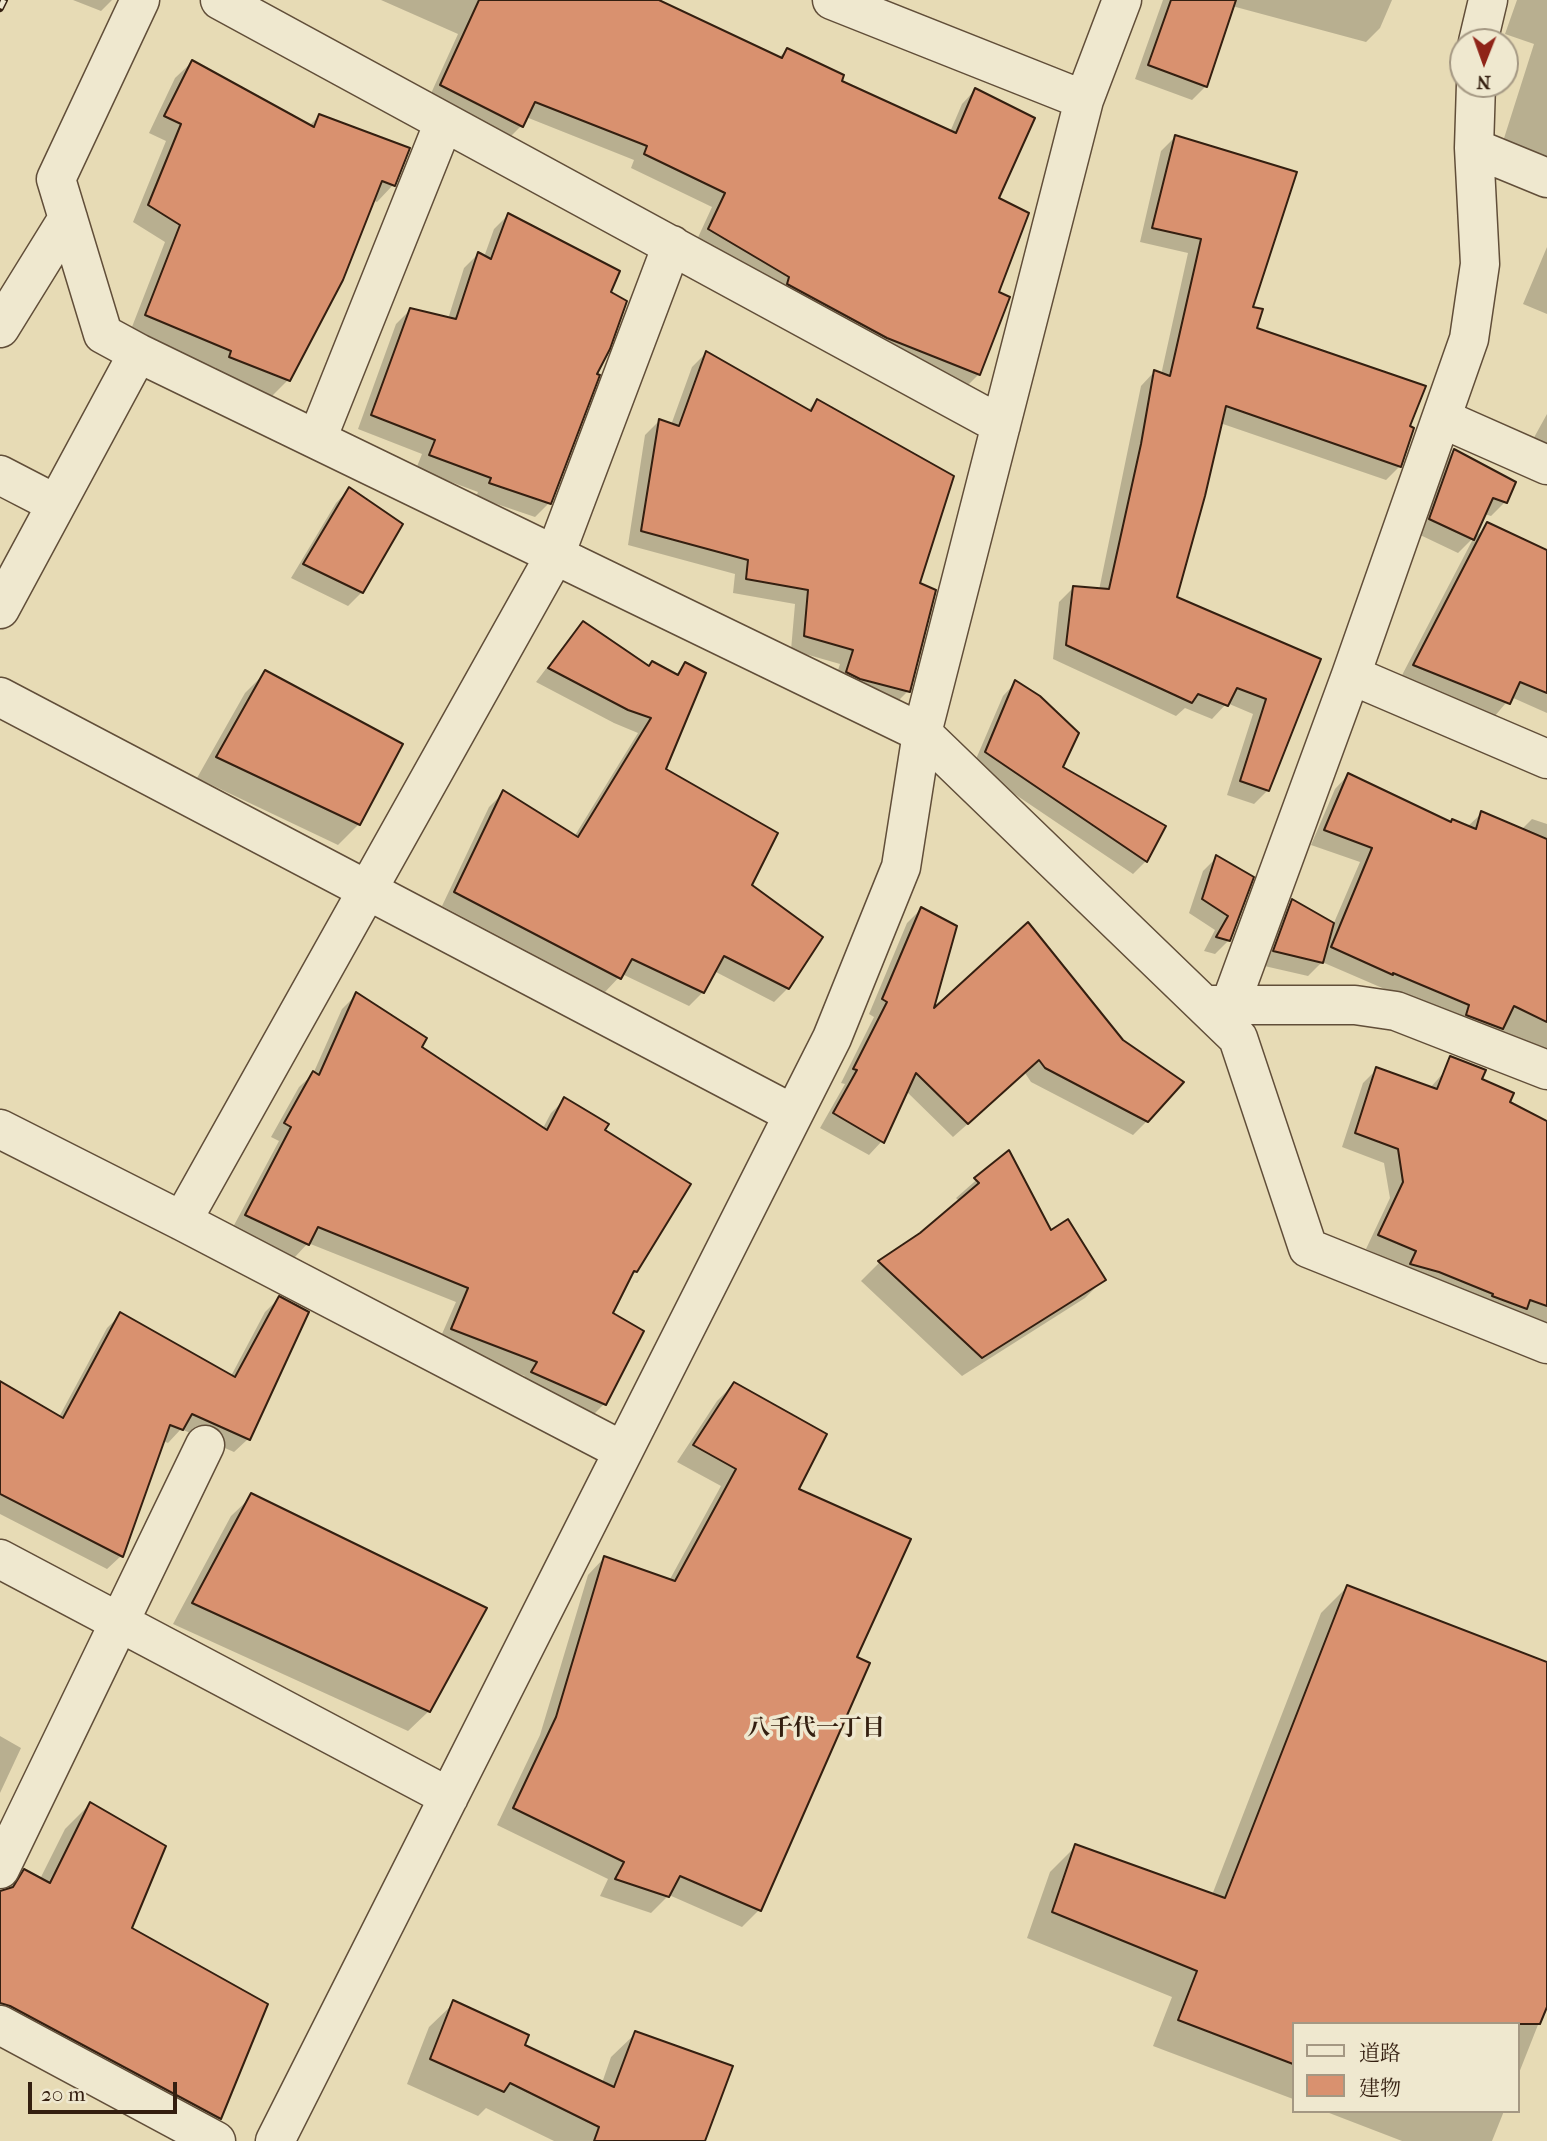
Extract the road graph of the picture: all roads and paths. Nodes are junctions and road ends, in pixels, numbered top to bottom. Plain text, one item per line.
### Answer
1 (140, 0) edge
2 (220, 0) edge
3 (832, 0) edge
4 (1122, 0) edge
5 (1488, 0) edge
6 (1481, 28) edge
7 (1476, 98) edge
8 (1084, 100) junction
9 (444, 122) junction
10 (1474, 148) junction
11 (1547, 178) edge
12 (68, 218) junction
13 (672, 245) junction
14 (0, 328) edge
15 (138, 354) junction
16 (1443, 419) junction
17 (1001, 425) junction
18 (317, 439) junction
19 (1547, 465) edge
20 (0, 475) edge
21 (56, 504) junction
22 (555, 555) junction
23 (0, 609) edge
24 (1351, 675) junction
25 (0, 697) edge
26 (922, 733) junction
27 (1547, 759) edge
28 (368, 889) junction
29 (1217, 1005) junction
30 (1547, 1070) edge
31 (793, 1114) junction
32 (0, 1129) edge
33 (182, 1220) junction
34 (1547, 1344) edge
35 (205, 1445) dead end
36 (623, 1451) junction
37 (0, 1559) edge
38 (119, 1624) junction
39 (449, 1797) junction
40 (0, 1869) edge
41 (0, 2025) edge
42 (216, 2141) edge
43 (275, 2141) edge

1 - 12 street
2 - 9 street
3 - 8 street
4 - 8 street
5 - 6 street
7 - 10 street
8 - 17 street
9 - 13 street
9 - 18 street
10 - 11 street
10 - 16 street
12 - 14 street
12 - 15 street
13 - 17 street
13 - 22 street
15 - 18 street
15 - 21 street
16 - 19 street
16 - 24 street
17 - 26 street
18 - 22 street
20 - 21 street
21 - 23 street
22 - 26 street
22 - 28 street
24 - 27 street
24 - 29 street
25 - 28 street
26 - 29 street
26 - 31 street
28 - 31 street
28 - 33 street
29 - 30 street
29 - 34 street
31 - 36 street
32 - 33 street
33 - 36 street
35 - 38 street
36 - 39 street
37 - 38 street
38 - 39 street
38 - 40 street
39 - 43 street
41 - 42 street

